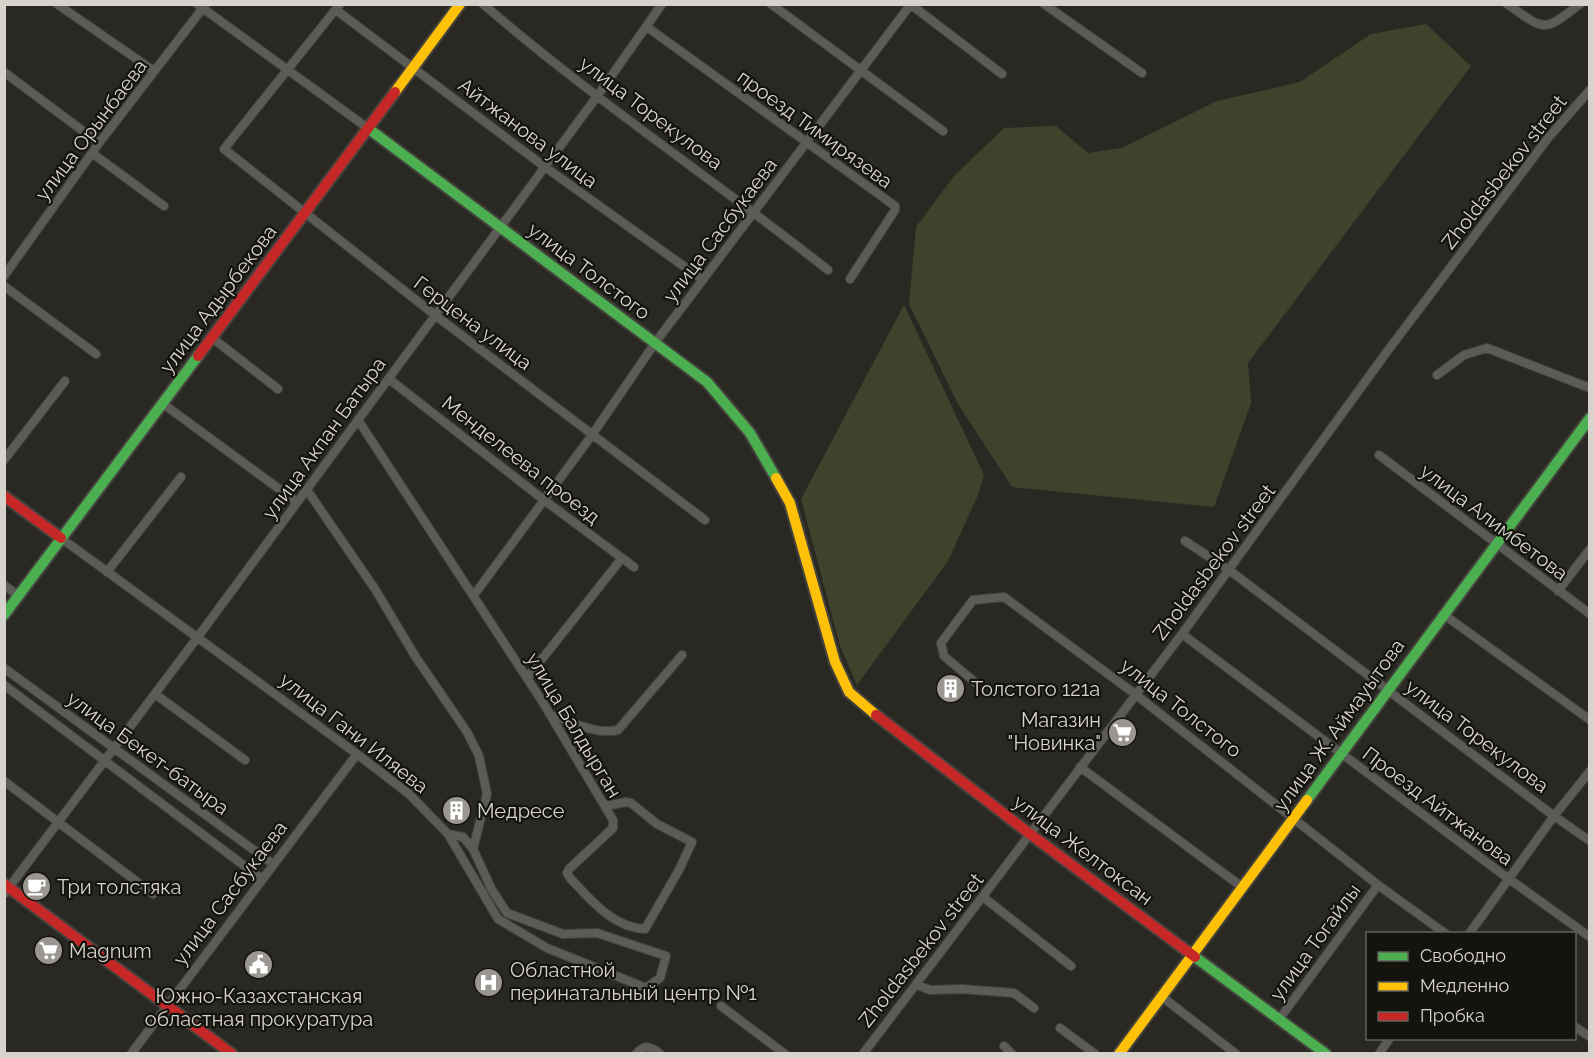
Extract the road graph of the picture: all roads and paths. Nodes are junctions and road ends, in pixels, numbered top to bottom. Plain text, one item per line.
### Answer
1 (57, 4) edge
2 (460, 4) edge
3 (483, 4) edge
4 (662, 4) edge
5 (771, 4) edge
6 (1044, 4) edge
7 (1507, 4) edge
8 (1580, 4) edge
9 (911, 5) edge
10 (202, 6) edge
11 (338, 7) edge
12 (647, 27) junction
13 (413, 68) junction
14 (287, 70) junction
15 (154, 71) junction
16 (4, 72) edge
17 (861, 72) junction
18 (1142, 73) dead end
19 (1002, 74) dead end
20 (1590, 90) edge
21 (598, 95) junction
22 (369, 129) junction
23 (943, 131) dead end
24 (99, 143) junction
25 (807, 144) junction
26 (92, 153) junction
27 (545, 167) junction
28 (165, 206) dead end
29 (754, 212) junction
30 (305, 214) junction
31 (501, 227) junction
32 (828, 270) dead end
33 (4, 276) edge
34 (850, 279) dead end
35 (704, 280) junction
36 (4, 286) edge
37 (435, 315) junction
38 (212, 337) junction
39 (656, 344) junction
40 (96, 354) dead end
41 (1437, 375) dead end
42 (388, 379) junction
43 (65, 381) dead end
44 (1590, 388) edge
45 (278, 389) dead end
46 (162, 403) junction
47 (1590, 418) edge
48 (358, 420) junction
49 (592, 435) junction
50 (1379, 455) dead end
51 (4, 460) edge
52 (181, 477) dead end
53 (307, 490) junction
54 (4, 496) edge
55 (544, 500) junction
56 (297, 502) junction
57 (705, 520) dead end
58 (61, 538) junction
59 (1185, 541) dead end
60 (1495, 544) junction
61 (1590, 549) edge
62 (622, 558) junction
63 (634, 567) dead end
64 (1229, 570) junction
65 (107, 572) junction
66 (4, 585) edge
67 (1558, 591) junction
68 (474, 595) junction
69 (19, 596) junction
70 (1443, 614) junction
71 (1590, 614) edge
72 (4, 615) edge
73 (1182, 634) junction
74 (197, 638) junction
75 (682, 655) dead end
76 (834, 662) joint
77 (4, 668) edge
78 (527, 678) junction
79 (976, 683) dead end
80 (4, 685) edge
81 (1388, 689) junction
82 (155, 694) junction
83 (1135, 694) junction
84 (551, 715) junction
85 (1590, 720) edge
86 (114, 749) junction
87 (1341, 753) junction
88 (357, 754) junction
89 (245, 760) dead end
90 (105, 761) junction
91 (1080, 767) junction
92 (1590, 771) edge
93 (4, 781) edge
94 (605, 806) junction
95 (1554, 816) junction
96 (1292, 818) junction
97 (60, 821) junction
98 (448, 834) junction
99 (1030, 834) junction
100 (1590, 841) edge
101 (474, 851) junction
102 (273, 864) junction
103 (262, 879) junction
104 (1509, 879) junction
105 (1378, 885) junction
106 (1242, 887) junction
107 (6, 891) edge
108 (153, 894) dead end
109 (983, 897) junction
110 (1445, 932) edge
111 (1470, 932) edge
112 (1590, 938) edge
113 (1192, 954) junction
114 (1071, 966) dead end
115 (917, 985) junction
116 (1161, 996) junction
117 (721, 1006) dead end
118 (164, 1008) junction
119 (1034, 1008) dead end
120 (1280, 1018) junction
121 (1576, 1027) edge
122 (1060, 1028) dead end
123 (1590, 1037) edge
124 (1389, 1040) edge
125 (1004, 1046) dead end
126 (638, 1051) edge
127 (131, 1053) edge
128 (221, 1053) edge
129 (231, 1053) edge
130 (660, 1053) edge
131 (785, 1053) edge
132 (863, 1053) edge
133 (1012, 1053) edge
134 (1095, 1053) edge
135 (1119, 1053) edge
136 (1236, 1053) edge
137 (1326, 1053) edge
138 (1379, 1053) edge

1 - 15 street
2 - 13 street, улица Адырбекова
3 - 21 street, улица Торекулова
4 - 12 street, улица Акпан Батыра
5 - 17 street
6 - 18 street
7 - 8 street
9 - 17 street, улица Сасбукаева
9 - 19 street
10 - 14 street, улица Толстого
10 - 15 street, улица Орынбаева
11 - 13 street, Айтжанова улица
11 - 14 street
12 - 21 street, улица Акпан Батыра
12 - 25 street, проезд Тимирязева
13 - 22 street, улица Адырбекова
13 - 27 street, Айтжанова улица
14 - 22 street, улица Толстого
14 - 30 street, Герцена улица
15 - 24 street, улица Орынбаева
16 - 24 street
17 - 23 street
17 - 25 street, улица Сасбукаева
20 - 64 street, Zholdasbekov street
21 - 27 street, улица Акпан Батыра
21 - 29 street, улица Торекулова
22 - 30 street, улица Адырбекова
22 - 31 street, улица Толстого
24 - 26 street, улица Орынбаева
25 - 29 street, улица Сасбукаева
25 - 34 street, проезд Тимирязева
26 - 28 street
26 - 33 street, улица Орынбаева
27 - 31 street, улица Акпан Батыра
27 - 35 street, Айтжанова улица
29 - 32 street, улица Торекулова
29 - 35 street, улица Сасбукаева
30 - 37 street, Герцена улица
30 - 38 street, улица Адырбекова
31 - 37 street, улица Акпан Батыра
31 - 39 street, улица Толстого
35 - 39 street, улица Сасбукаева
36 - 40 street
37 - 42 street, улица Акпан Батыра
37 - 49 street, Герцена улица
38 - 45 street
38 - 46 street, улица Адырбекова
39 - 49 street, улица Сасбукаева
39 - 76 street, улица Толстого
41 - 44 street
42 - 48 street, улица Акпан Батыра
42 - 55 street, Менделеева проезд
43 - 51 street
46 - 56 street
46 - 58 street, улица Адырбекова
47 - 60 street, улица Ж. Аймауытова
48 - 53 street, улица Акпан Батыра
48 - 68 street, улица Балдырган
49 - 55 street, улица Сасбукаева
49 - 57 street, Герцена улица
50 - 60 street, улица Алимбетова
52 - 65 street
53 - 56 street, улица Акпан Батыра
53 - 101 street
54 - 58 street, улица Гани Иляева
55 - 62 street, Менделеева проезд
55 - 68 street, улица Сасбукаева
56 - 74 street, улица Акпан Батыра
58 - 65 street, улица Гани Иляева
58 - 69 street, улица Адырбекова
59 - 64 street, улица Торекулова
60 - 67 street, улица Алимбетова
60 - 70 street, улица Ж. Аймауытова
61 - 67 street
62 - 63 street, Менделеева проезд
62 - 78 street
64 - 73 street, Zholdasbekov street
64 - 81 street, улица Торекулова
65 - 74 street, улица Гани Иляева
66 - 69 street
67 - 71 street, улица Алимбетова
68 - 78 street, улица Балдырган
69 - 72 street, улица Адырбекова
70 - 81 street, улица Ж. Аймауытова
70 - 85 street
73 - 83 street, Zholdasbekov street
73 - 87 street, Проезд Айтжанова
74 - 82 street, улица Акпан Батыра
74 - 88 street, улица Гани Иляева
75 - 84 street
76 - 99 street, улица Желтоксан
77 - 86 street, улица Бекет-батыра
78 - 84 street, улица Балдырган
79 - 83 street, улица Толстого
80 - 90 street, улица Бекет-батыра
81 - 87 street, улица Ж. Аймауытова
81 - 95 street, улица Торекулова
82 - 86 street, улица Акпан Батыра
82 - 89 street
83 - 91 street, Zholdasbekov street
83 - 96 street, улица Толстого
84 - 94 street, улица Балдырган
86 - 90 street, улица Акпан Батыра
86 - 102 street, улица Бекет-батыра
87 - 96 street, улица Ж. Аймауытова
87 - 104 street, Проезд Айтжанова
88 - 98 street, улица Гани Иляева
88 - 102 street, улица Сасбукаева
90 - 97 street, улица Акпан Батыра
90 - 103 street, улица Бекет-батыра
91 - 99 street, Zholdasbekov street
91 - 106 street
92 - 95 street
93 - 97 street
94 - 94 street, улица Балдырган
95 - 100 street, улица Торекулова
95 - 104 street
96 - 105 street, улица Толстого
96 - 106 street, улица Ж. Аймауытова
97 - 107 street, улица Акпан Батыра
97 - 108 street
98 - 101 street
98 - 101 street, улица Гани Иляева
99 - 109 street, Zholdasbekov street
99 - 113 street, улица Желтоксан
102 - 103 street, улица Сасбукаева
103 - 118 street, улица Сасбукаева
104 - 111 street
104 - 112 street, Проезд Айтжанова
105 - 110 street, улица Толстого
105 - 120 street, улица Тогайлы
106 - 113 street, улица Ж. Аймауытова
107 - 118 street
109 - 114 street
109 - 115 street, Zholdasbekov street
113 - 116 street, улица Ж. Аймауытова
113 - 120 street, улица Желтоксан
115 - 119 street
115 - 132 street, Zholdasbekov street
116 - 135 street, улица Ж. Аймауытова
116 - 136 street
117 - 131 street
118 - 127 street, улица Сасбукаева
118 - 128 street
118 - 129 street
120 - 137 street, улица Желтоксан
121 - 123 street
122 - 134 street
124 - 138 street
125 - 133 street
126 - 130 street

